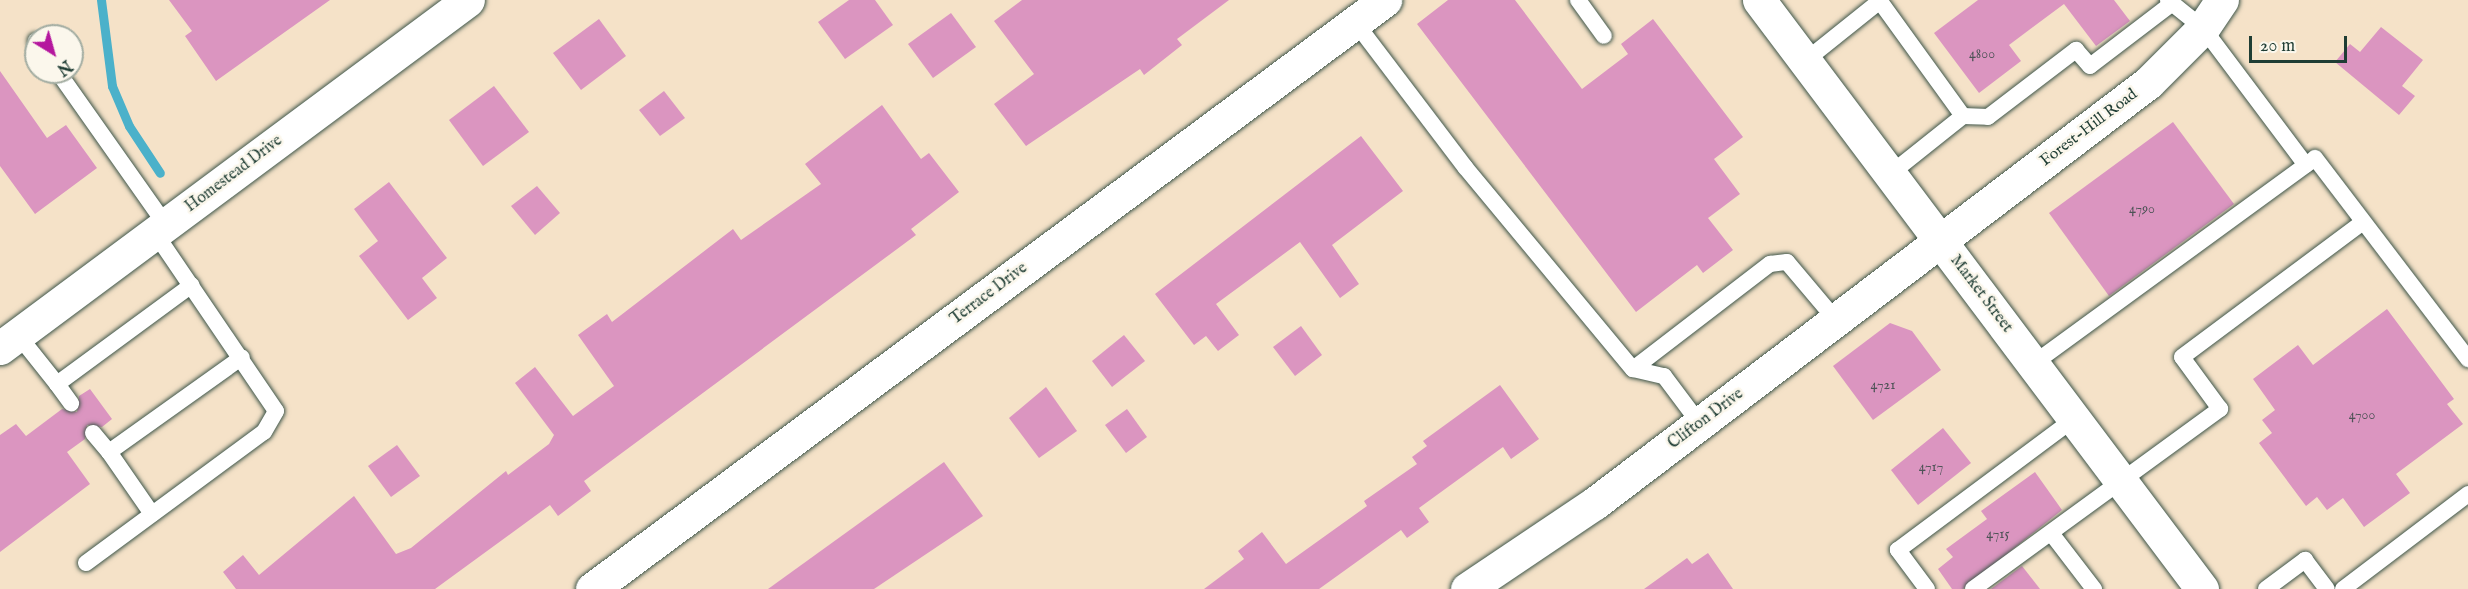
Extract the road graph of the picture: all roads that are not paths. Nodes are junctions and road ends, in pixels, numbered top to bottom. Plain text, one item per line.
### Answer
1 (468, 0) edge
2 (1385, 0) edge
3 (1578, 0) edge
4 (1759, 0) edge
5 (2222, 0) edge
6 (1880, 1) edge
7 (2169, 2) edge
8 (1355, 22) junction
9 (2203, 28) junction
10 (1604, 36) dead end
11 (1805, 61) junction
12 (65, 84) edge
13 (1963, 116) junction
14 (2306, 165) junction
15 (1890, 174) junction
16 (2363, 222) junction
17 (161, 229) junction
18 (1941, 241) junction
19 (192, 285) junction
20 (1836, 320) junction
21 (9, 341) edge
22 (242, 357) junction
23 (2468, 359) edge
24 (2033, 364) junction
25 (1633, 369) junction
26 (57, 384) junction
27 (71, 403) dead end
28 (2074, 419) junction
29 (1700, 424) junction
30 (93, 433) dead end
31 (109, 452) junction
32 (2123, 483) junction
33 (2468, 494) edge
34 (152, 514) junction
35 (2051, 533) junction
36 (86, 563) dead end
37 (592, 589) edge
38 (1467, 589) edge
39 (1927, 589) edge
40 (1973, 589) edge
41 (2094, 589) edge
42 (2202, 589) edge
43 (2266, 589) edge
44 (2326, 589) edge
45 (2343, 589) edge

1 - 17 street, Homestead Drive
2 - 8 street, Terrace Drive
3 - 10 lane
4 - 11 street, Market Street
5 - 9 street, Forest-Hill Road
6 - 11 lane
6 - 13 lane
7 - 9 lane
7 - 13 lane
8 - 25 lane
8 - 37 street, Terrace Drive
9 - 14 lane
9 - 18 street, Forest-Hill Road
11 - 15 street, Market Street
12 - 17 lane
13 - 15 lane
14 - 16 lane
14 - 24 lane
15 - 18 street, Market Street
16 - 23 lane
16 - 32 lane
17 - 19 lane
17 - 21 street, Homestead Drive
18 - 20 street, Clifton Drive
18 - 24 street, Market Street
19 - 22 lane
19 - 26 lane
20 - 25 lane
20 - 29 street, Clifton Drive
21 - 26 lane
22 - 31 lane
22 - 34 lane
24 - 28 street, Market Street
25 - 29 lane
26 - 27 lane
28 - 32 street, Market Street
28 - 39 lane
29 - 38 street, Clifton Drive
30 - 31 lane
31 - 34 lane
32 - 35 lane
32 - 42 street, Market Street
33 - 45 lane
34 - 36 lane
35 - 40 lane
35 - 41 lane
43 - 44 lane

